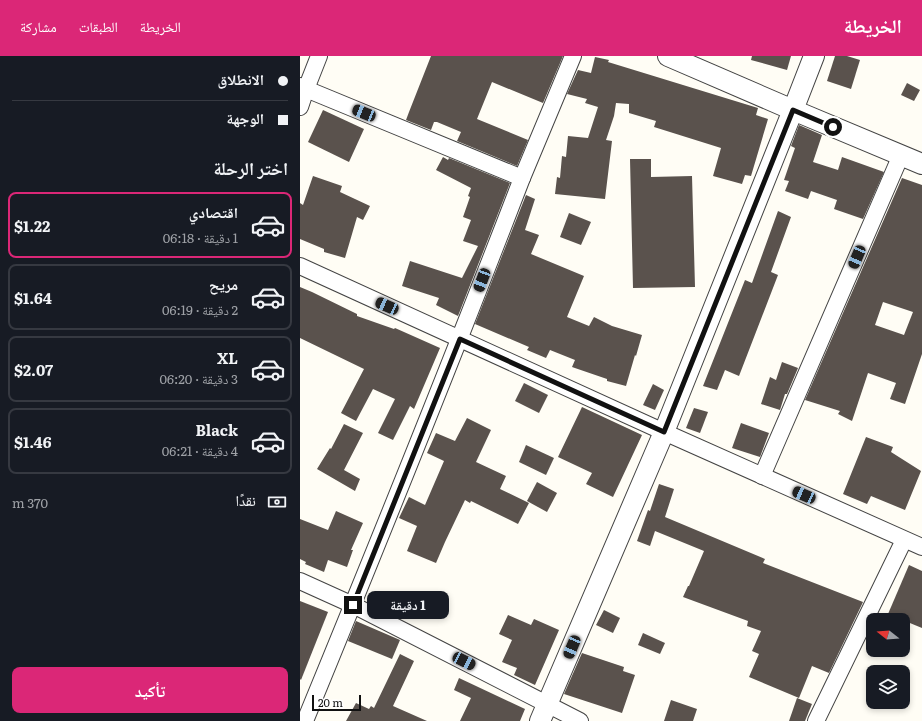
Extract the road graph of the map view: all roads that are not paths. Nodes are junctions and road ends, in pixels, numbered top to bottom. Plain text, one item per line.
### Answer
1 (319, 56) edge
2 (573, 56) edge
3 (668, 56) edge
4 (814, 56) edge
5 (303, 88) edge
6 (300, 107) edge
7 (793, 110) junction
8 (901, 155) junction
9 (922, 164) edge
10 (522, 178) junction
11 (300, 266) edge
12 (460, 339) junction
13 (664, 432) junction
14 (762, 476) junction
15 (904, 540) junction
16 (922, 547) edge
17 (300, 580) edge
18 (353, 605) junction
19 (544, 712) edge
20 (305, 721) edge
21 (580, 721) edge
22 (816, 721) edge

1 - 5 street
2 - 10 street
3 - 7 street
4 - 7 street
5 - 6 street
5 - 10 street
7 - 8 street
7 - 13 street
8 - 9 street
8 - 14 street
10 - 12 street
11 - 12 street
12 - 13 street
12 - 18 street
13 - 14 street
13 - 19 street
14 - 15 street
15 - 16 street
15 - 22 street
17 - 18 street
18 - 19 street
18 - 20 street
19 - 21 street

